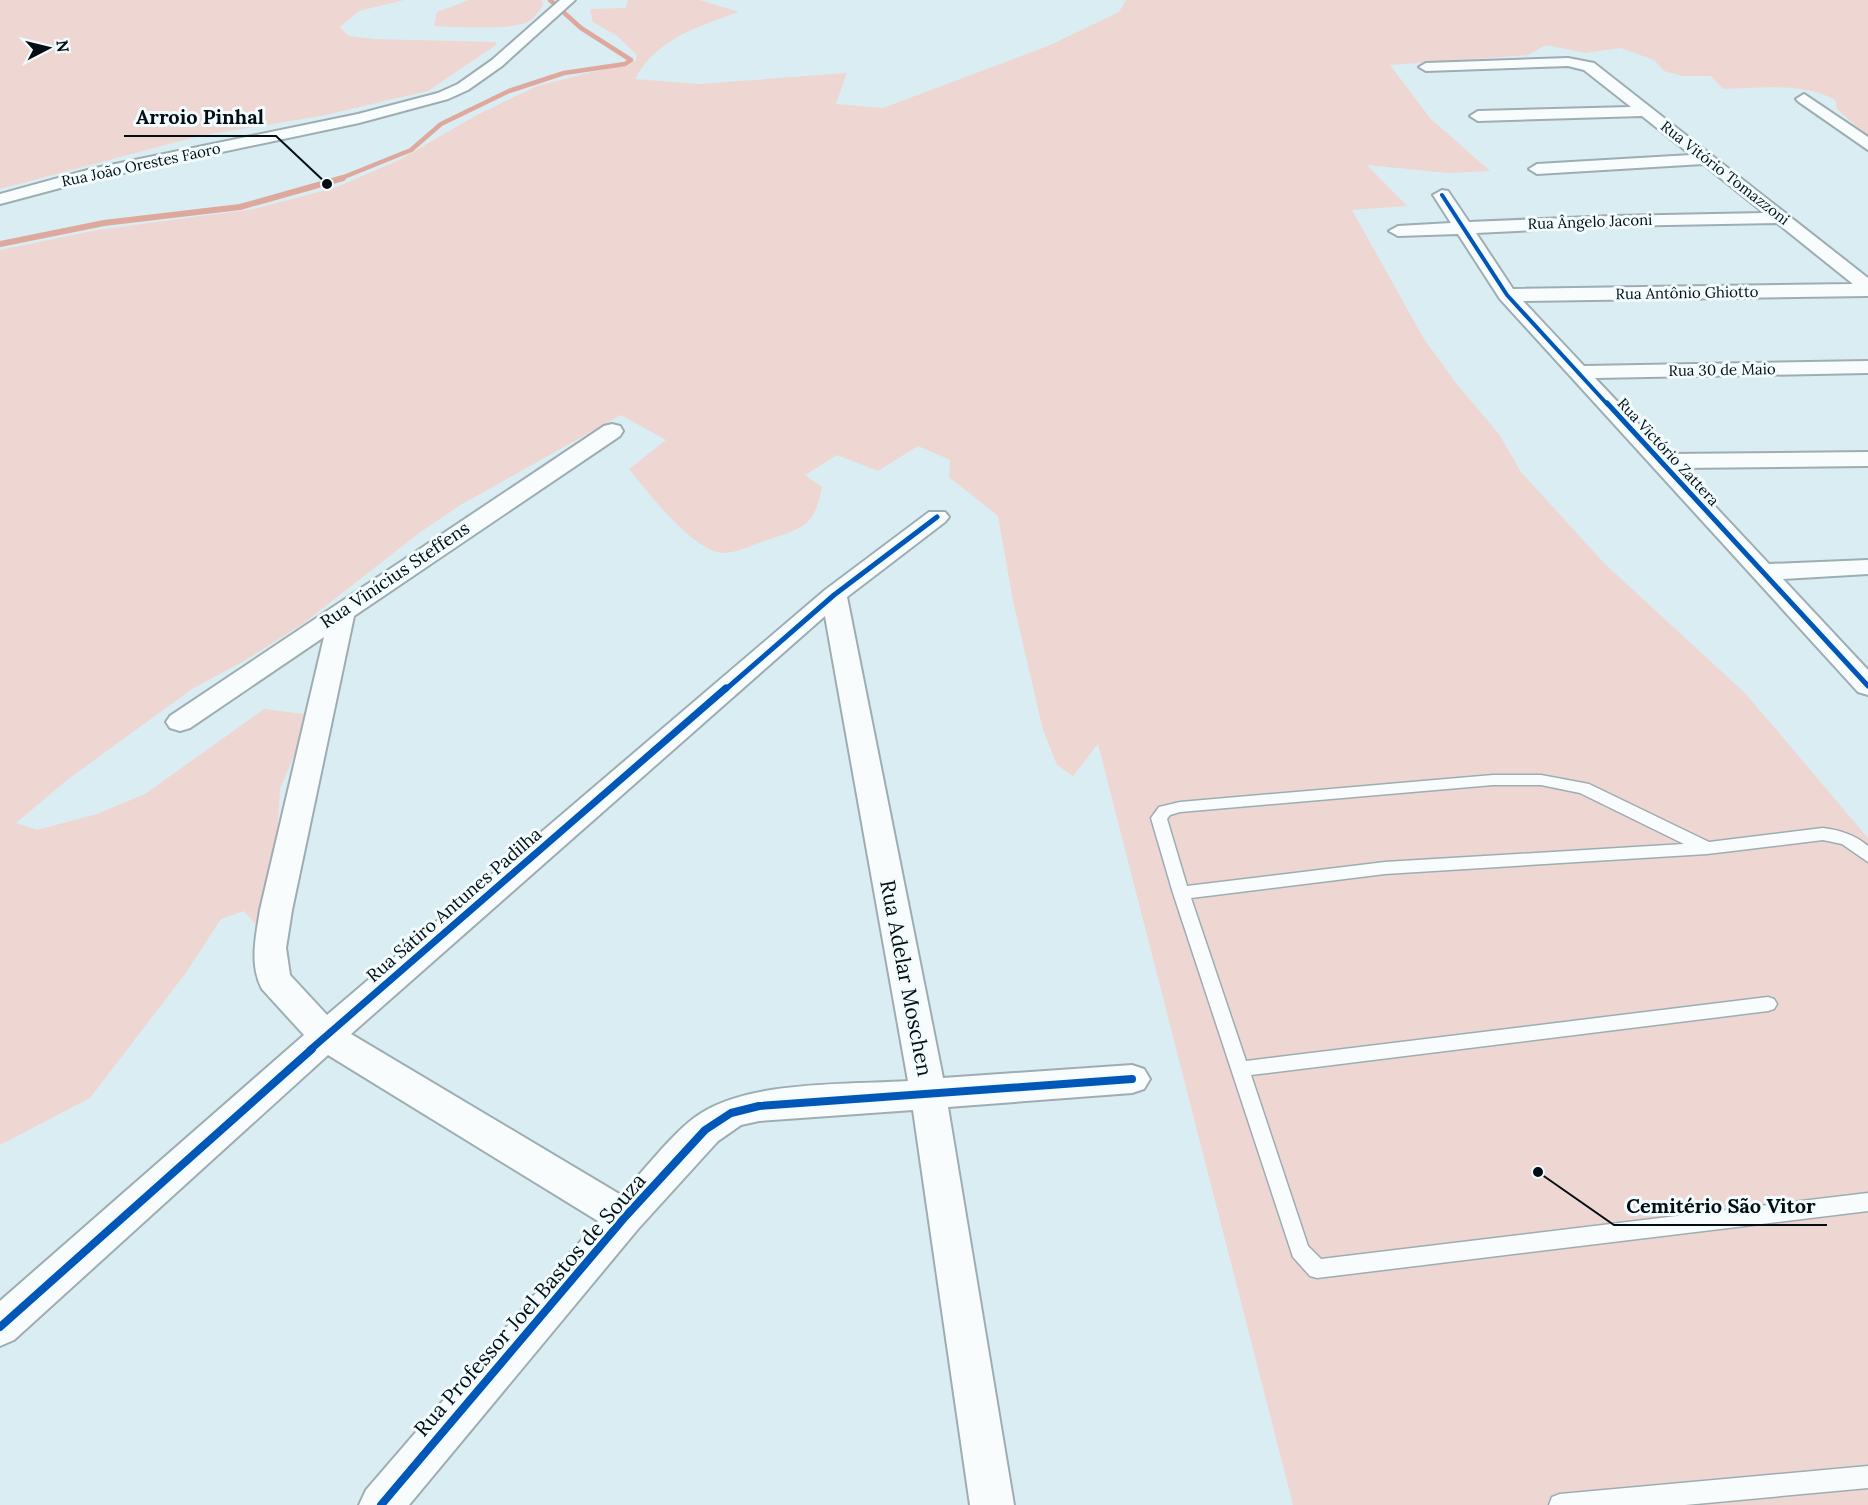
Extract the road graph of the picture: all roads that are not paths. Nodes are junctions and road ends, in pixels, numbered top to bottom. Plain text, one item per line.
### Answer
1 (568, 0) edge
2 (1426, 67) dead end
3 (1804, 99) dead end
4 (1644, 111) junction
5 (1478, 116) dead end
6 (1868, 145) edge
7 (1709, 159) junction
8 (1537, 169) dead end
9 (1442, 195) dead end
10 (0, 199) edge
11 (1783, 218) junction
12 (1462, 227) junction
13 (1398, 231) dead end
14 (1868, 288) edge
15 (1507, 295) junction
16 (1868, 367) edge
17 (1576, 372) junction
18 (612, 431) dead end
19 (1868, 459) edge
20 (1661, 461) junction
21 (937, 517) dead end
22 (1868, 567) edge
23 (1763, 572) junction
24 (834, 595) junction
25 (343, 610) junction
26 (1868, 686) edge
27 (180, 722) dead end
28 (1707, 848) junction
29 (1868, 856) edge
30 (1182, 893) junction
31 (1768, 1004) dead end
32 (326, 1036) junction
33 (1240, 1069) junction
34 (1132, 1079) dead end
35 (928, 1094) junction
36 (1868, 1202) edge
37 (626, 1217) junction
38 (0, 1327) edge
39 (1868, 1477) edge
40 (381, 1505) edge
41 (992, 1505) edge
42 (1560, 1505) edge

1 - 10 street, Rua João Orestes Faoro
2 - 4 street, Rua Vitório Tomazzoni
3 - 6 street
4 - 5 street
4 - 7 street, Rua Vitório Tomazzoni
7 - 8 street
7 - 11 street, Rua Vitório Tomazzoni
9 - 12 street, Rua Victório Zattera
11 - 12 street, Rua Ângelo Jaconi
11 - 14 street, Rua Vitório Tomazzoni
12 - 13 street, Rua Ângelo Jaconi
12 - 15 street, Rua Victório Zattera
14 - 15 street, Rua Antônio Ghiotto
15 - 17 street, Rua Victório Zattera
16 - 17 street, Rua 30 de Maio
17 - 20 street, Rua Victório Zattera
18 - 25 street, Rua Vinícius Steffens
19 - 20 street
20 - 23 street, Rua Victório Zattera
21 - 24 street, Rua Sátiro Antunes Padilha
22 - 23 street
23 - 26 street, Rua Victório Zattera
24 - 32 street, Rua Sátiro Antunes Padilha
24 - 35 street, Rua Adelar Moschen
25 - 27 street, Rua Vinícius Steffens
25 - 32 street
28 - 29 lane
28 - 30 lane
28 - 30 lane
30 - 33 lane
31 - 33 lane
32 - 37 street
32 - 38 street, Rua Sátiro Antunes Padilha
33 - 36 lane
34 - 35 street, Rua Professor Joel Bastos de Souza
35 - 37 street, Rua Professor Joel Bastos de Souza
35 - 41 street, Rua Adelar Moschen
37 - 40 street, Rua Professor Joel Bastos de Souza
39 - 42 lane

